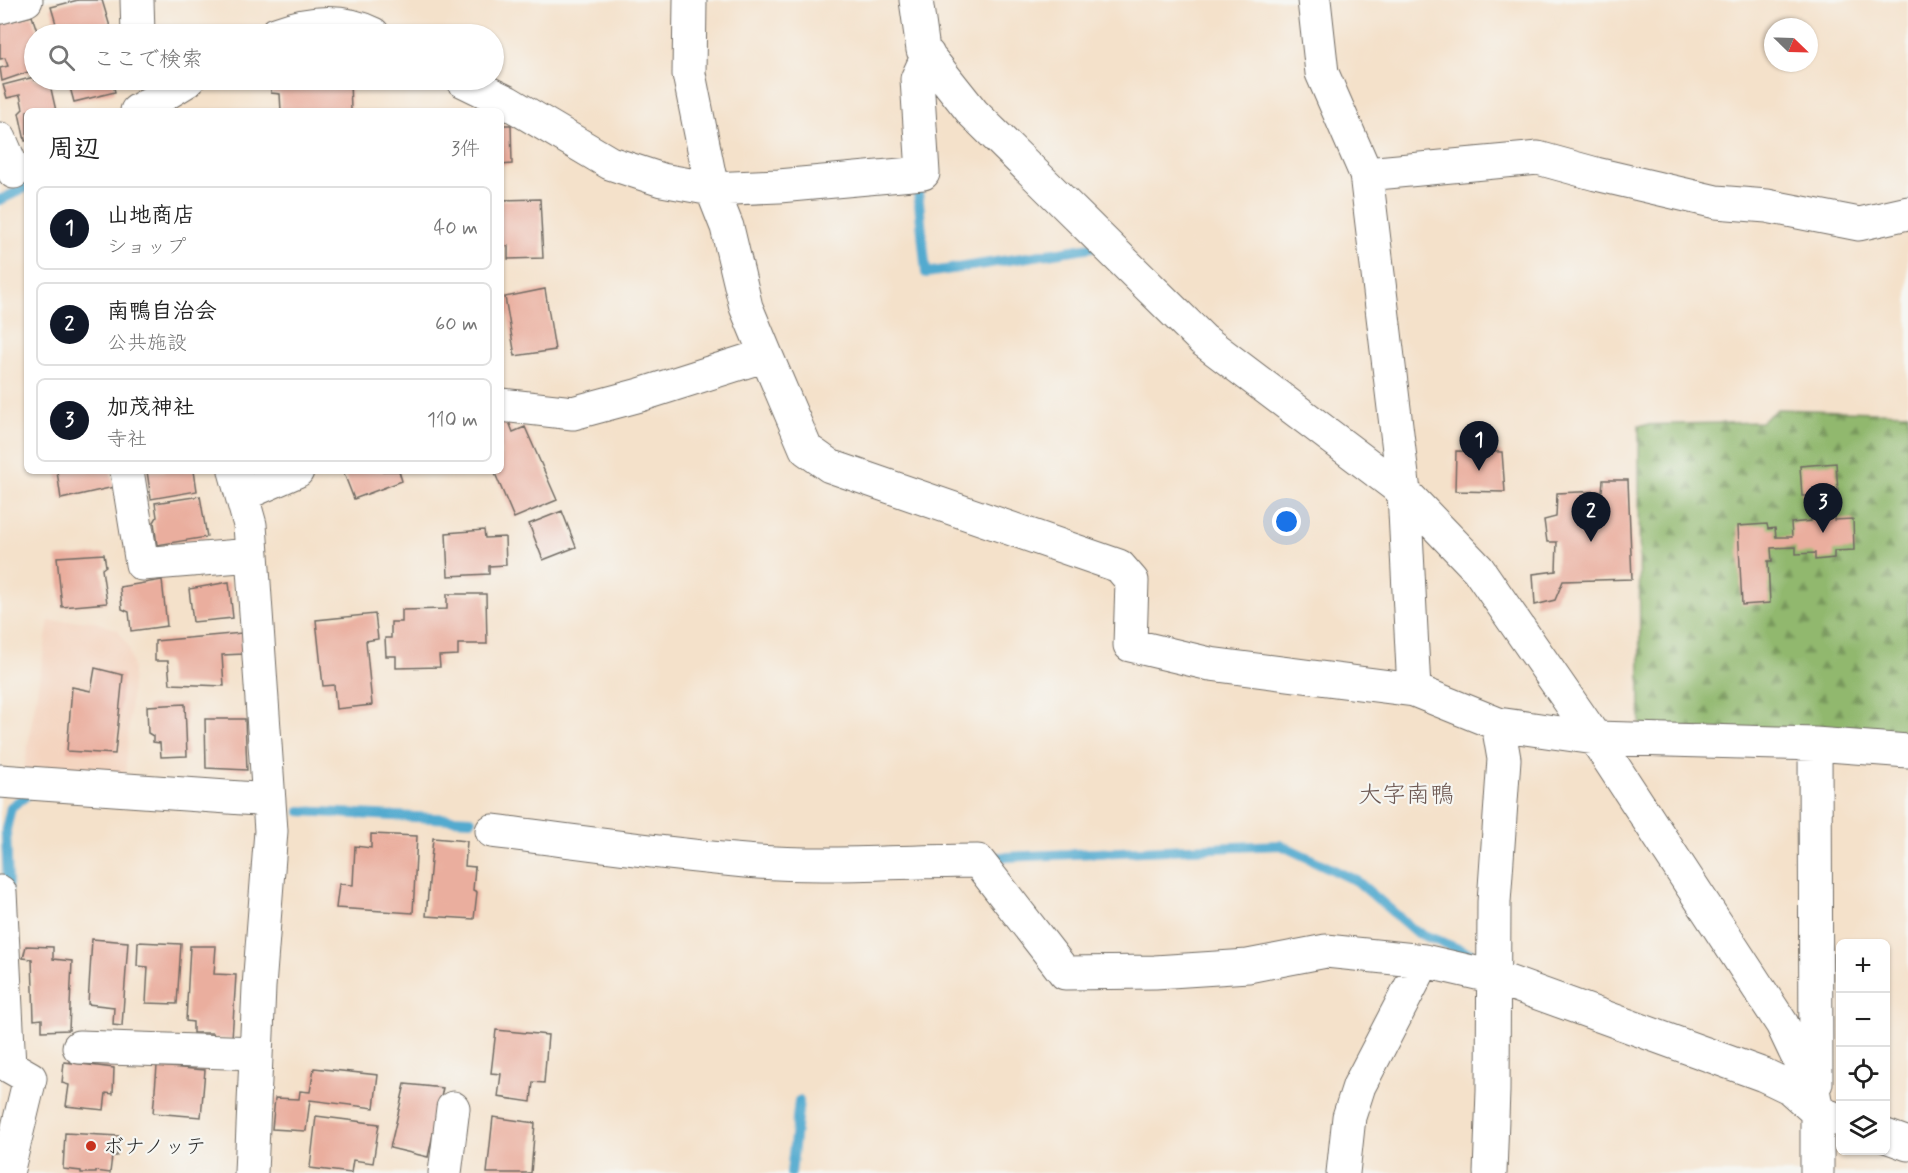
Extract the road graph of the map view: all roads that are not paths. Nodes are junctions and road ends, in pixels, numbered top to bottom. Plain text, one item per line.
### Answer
1 (26, 0) edge
2 (137, 0) edge
3 (690, 0) edge
4 (916, 0) edge
5 (1314, 0) edge
6 (0, 8) edge
7 (138, 24) edge
8 (317, 24) edge
9 (337, 24) edge
10 (928, 55) junction
11 (167, 90) edge
12 (482, 90) edge
13 (139, 103) edge
14 (0, 139) edge
15 (14, 173) edge
16 (1365, 174) junction
17 (712, 189) junction
18 (1908, 213) edge
19 (766, 355) junction
20 (504, 405) edge
21 (127, 474) edge
22 (282, 474) edge
23 (239, 483) edge
24 (1404, 492) junction
25 (252, 555) junction
26 (1414, 690) junction
27 (1498, 724) junction
28 (1594, 738) junction
29 (1815, 744) junction
30 (1908, 751) edge
31 (0, 781) edge
32 (269, 800) junction
33 (492, 831) dead end
34 (0, 892) edge
35 (1424, 961) junction
36 (1494, 977) junction
37 (80, 1047) dead end
38 (256, 1053) junction
39 (453, 1108) dead end
40 (1829, 1116) edge
41 (1890, 1137) edge
42 (1908, 1144) edge
43 (7, 1173) edge
44 (251, 1173) edge
45 (445, 1173) edge
46 (1343, 1173) edge
47 (1490, 1173) edge
48 (1817, 1173) edge

1 - 6 street
2 - 7 street
3 - 17 street
4 - 10 street
5 - 16 street
8 - 9 street
10 - 17 street
10 - 24 street
11 - 13 street
12 - 17 street
14 - 15 street
16 - 18 street
16 - 24 street
17 - 19 street
19 - 20 street
19 - 26 street
21 - 25 street
22 - 23 street
23 - 25 street
24 - 26 street
24 - 28 street
25 - 32 street
26 - 27 street
27 - 28 street
27 - 36 street
28 - 29 street
28 - 40 street
29 - 30 street
29 - 40 street
31 - 32 street
32 - 38 street
33 - 35 street
34 - 43 street
35 - 36 street
35 - 46 street
36 - 40 street
36 - 47 street
37 - 38 street
38 - 44 street
39 - 45 street
40 - 48 street
41 - 42 street

